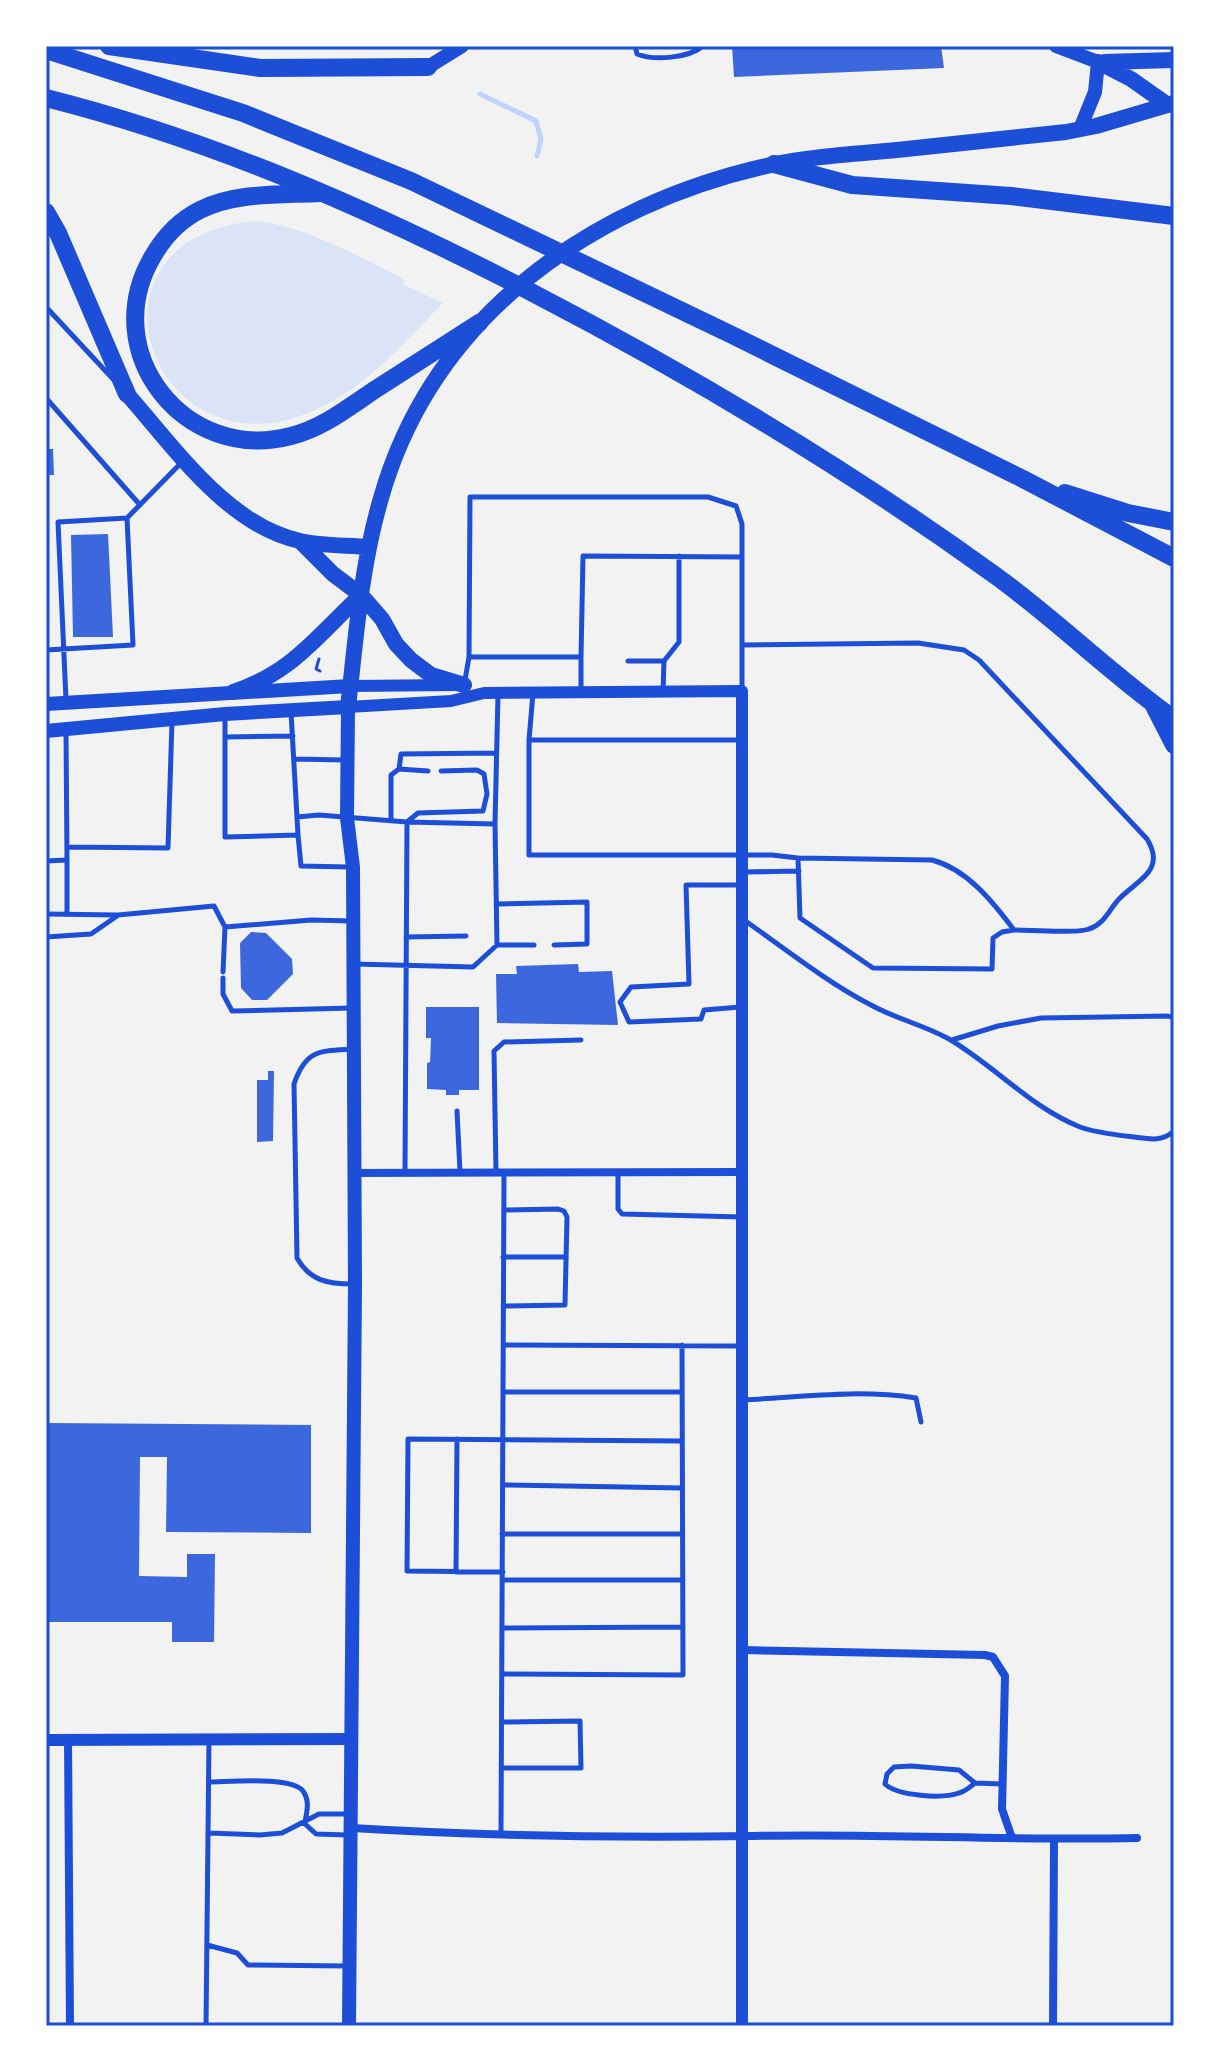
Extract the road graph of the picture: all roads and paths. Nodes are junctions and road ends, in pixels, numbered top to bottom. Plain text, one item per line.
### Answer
1 (109, 46) edge
2 (462, 46) edge
3 (635, 46) edge
4 (703, 46) edge
5 (1056, 46) edge
6 (46, 50) edge
7 (1174, 60) edge
8 (1098, 62) junction
9 (428, 67) joint
10 (46, 98) edge
11 (1171, 104) edge
12 (1080, 129) junction
13 (774, 164) junction
14 (324, 193) junction
15 (46, 212) edge
16 (1174, 216) edge
17 (46, 307) edge
18 (479, 323) junction
19 (127, 394) junction
20 (46, 398) edge
21 (185, 459) junction
22 (1023, 479) junction
23 (140, 505) junction
24 (127, 518) junction
25 (1174, 522) edge
26 (300, 541) junction
27 (369, 547) junction
28 (679, 556) junction
29 (742, 557) junction
30 (1174, 558) edge
31 (361, 595) junction
32 (742, 645) junction
33 (63, 649) junction
34 (46, 650) edge
35 (469, 657) junction
36 (581, 657) junction
37 (628, 661) dead end
38 (664, 661) junction
39 (464, 685) junction
40 (345, 687) junction
41 (742, 691) junction
42 (233, 692) junction
43 (663, 692) junction
44 (484, 693) junction
45 (533, 693) junction
46 (581, 693) junction
47 (498, 694) junction
48 (66, 703) junction
49 (1152, 703) junction
50 (46, 704) edge
51 (348, 707) junction
52 (291, 710) junction
53 (225, 714) junction
54 (172, 719) junction
55 (1174, 719) edge
56 (66, 730) junction
57 (46, 731) edge
58 (293, 736) junction
59 (225, 737) junction
60 (529, 740) junction
61 (742, 740) junction
62 (1174, 745) edge
63 (495, 753) junction
64 (294, 759) junction
65 (347, 760) junction
66 (399, 769) junction
67 (428, 771) dead end
68 (441, 771) dead end
69 (297, 817) junction
70 (347, 818) junction
71 (391, 819) junction
72 (407, 822) junction
73 (495, 824) junction
74 (298, 835) junction
75 (68, 847) junction
76 (742, 856) junction
77 (798, 858) junction
78 (67, 860) junction
79 (46, 861) edge
80 (353, 867) junction
81 (799, 871) junction
82 (742, 878) junction
83 (496, 904) junction
84 (46, 914) edge
85 (67, 914) junction
86 (118, 915) junction
87 (742, 919) junction
88 (353, 921) junction
89 (225, 927) junction
90 (1014, 930) junction
91 (466, 936) dead end
92 (46, 937) edge
93 (406, 937) junction
94 (497, 945) junction
95 (534, 945) dead end
96 (554, 945) dead end
97 (353, 964) junction
98 (406, 965) junction
99 (742, 1007) junction
100 (353, 1008) junction
101 (1174, 1018) edge
102 (581, 1040) dead end
103 (951, 1041) junction
104 (354, 1049) junction
105 (457, 1111) dead end
106 (1174, 1131) edge
107 (618, 1172) junction
108 (742, 1172) junction
109 (354, 1173) junction
110 (405, 1173) junction
111 (460, 1173) junction
112 (500, 1173) junction
113 (504, 1210) junction
114 (742, 1217) junction
115 (503, 1257) junction
116 (566, 1257) junction
117 (355, 1284) junction
118 (503, 1306) junction
119 (503, 1345) junction
120 (682, 1345) junction
121 (742, 1346) junction
122 (503, 1392) junction
123 (682, 1392) junction
124 (742, 1400) junction
125 (921, 1422) dead end
126 (457, 1439) junction
127 (503, 1439) junction
128 (682, 1441) junction
129 (503, 1485) junction
130 (682, 1488) junction
131 (502, 1534) junction
132 (682, 1534) junction
133 (456, 1572) junction
134 (502, 1576) junction
135 (683, 1580) junction
136 (683, 1627) junction
137 (502, 1628) junction
138 (742, 1650) junction
139 (502, 1674) junction
140 (502, 1722) junction
141 (209, 1738) junction
142 (68, 1739) junction
143 (351, 1739) junction
144 (46, 1740) edge
145 (502, 1768) junction
146 (209, 1782) junction
147 (975, 1783) junction
148 (1003, 1784) junction
149 (304, 1823) junction
150 (352, 1826) junction
151 (209, 1833) junction
152 (501, 1833) junction
153 (742, 1836) junction
154 (1012, 1838) junction
155 (1137, 1838) dead end
156 (1054, 1840) junction
157 (207, 1945) junction
158 (350, 1966) junction
159 (70, 2026) edge
160 (206, 2026) edge
161 (349, 2026) edge
162 (742, 2026) edge
163 (1053, 2026) edge

1 - 9 highway
2 - 9 main road
3 - 4 lane
5 - 8 main road
6 - 22 highway
7 - 8 main road
8 - 11 main road
8 - 12 main road
10 - 14 highway
11 - 12 main road
12 - 13 main road
13 - 16 highway
13 - 18 main road
14 - 18 highway
14 - 49 highway
15 - 19 highway
17 - 19 lane
18 - 27 main road
19 - 21 main road
20 - 23 lane
21 - 23 lane
21 - 26 main road
22 - 25 highway
22 - 30 highway
23 - 24 lane
24 - 33 lane
24 - 33 lane
26 - 27 main road
26 - 31 main road
27 - 31 main road
28 - 29 lane
28 - 36 lane
28 - 38 lane
29 - 32 lane
29 - 35 lane
31 - 39 main road
31 - 40 main road
31 - 42 main road
32 - 41 lane
32 - 90 lane
33 - 34 lane
33 - 48 lane
35 - 36 lane
35 - 39 lane
36 - 46 lane
37 - 38 lane
38 - 43 lane
39 - 40 street
39 - 44 street
40 - 42 main road
40 - 51 main road
41 - 43 street
41 - 61 street
42 - 48 main road
43 - 46 street
44 - 47 street
44 - 51 street
45 - 46 street
45 - 47 street
45 - 60 lane
47 - 63 lane
48 - 50 main road
49 - 55 highway
49 - 62 highway
51 - 52 main road
51 - 65 main road
52 - 53 main road
52 - 58 lane
53 - 54 main road
53 - 59 lane
54 - 56 main road
54 - 75 lane
56 - 57 main road
56 - 75 lane
58 - 59 lane
58 - 64 lane
59 - 74 lane
60 - 61 lane
60 - 76 lane
61 - 76 street
63 - 66 lane
63 - 73 lane
64 - 65 lane
64 - 69 lane
65 - 70 main road
66 - 67 lane
66 - 71 lane
68 - 72 lane
69 - 70 lane
69 - 74 lane
70 - 71 lane
70 - 80 main road
71 - 72 lane
72 - 73 lane
72 - 93 lane
73 - 83 lane
74 - 80 lane
75 - 78 lane
76 - 77 lane
76 - 82 street
77 - 81 lane
77 - 90 lane
78 - 79 lane
78 - 85 lane
80 - 88 main road
81 - 82 lane
81 - 90 lane
82 - 87 street
82 - 99 lane
83 - 94 lane
83 - 96 lane
84 - 85 lane
85 - 86 lane
86 - 89 lane
86 - 92 lane
87 - 99 street
87 - 103 lane
88 - 89 lane
88 - 97 main road
89 - 100 lane
91 - 93 lane
93 - 98 lane
94 - 95 lane
94 - 98 lane
97 - 98 lane
97 - 100 main road
98 - 110 lane
99 - 108 street
100 - 104 main road
101 - 103 lane
102 - 112 lane
103 - 106 lane
104 - 109 main road
104 - 117 lane
105 - 111 lane
107 - 108 street
107 - 112 street
107 - 114 lane
108 - 114 street
109 - 110 street
109 - 117 main road
110 - 111 street
111 - 112 street
112 - 113 lane
113 - 115 lane
113 - 116 lane
114 - 121 street
115 - 116 lane
115 - 118 lane
116 - 118 lane
117 - 143 main road
118 - 119 lane
119 - 120 lane
119 - 122 lane
120 - 121 lane
120 - 123 lane
121 - 124 street
122 - 123 lane
122 - 127 lane
123 - 128 lane
124 - 125 lane
124 - 138 street
126 - 127 lane
126 - 133 lane
126 - 133 lane
127 - 128 lane
127 - 129 lane
128 - 130 lane
129 - 130 lane
129 - 131 lane
130 - 132 lane
131 - 132 lane
131 - 134 lane
132 - 135 lane
133 - 134 lane
134 - 135 lane
134 - 137 lane
135 - 136 lane
136 - 137 lane
136 - 139 lane
137 - 139 lane
138 - 148 street
138 - 153 street
139 - 140 lane
140 - 145 lane
140 - 145 lane
141 - 142 street
141 - 143 street
141 - 146 lane
142 - 144 street
142 - 159 street
143 - 150 main road
145 - 152 lane
146 - 149 lane
146 - 151 lane
147 - 147 lane
147 - 148 lane
148 - 154 street
149 - 150 lane
149 - 150 lane
149 - 151 lane
150 - 152 street
150 - 158 main road
151 - 157 lane
152 - 153 street
153 - 154 street
153 - 162 street
154 - 156 street
155 - 156 street
156 - 163 street
157 - 158 lane
157 - 160 lane
158 - 161 main road

